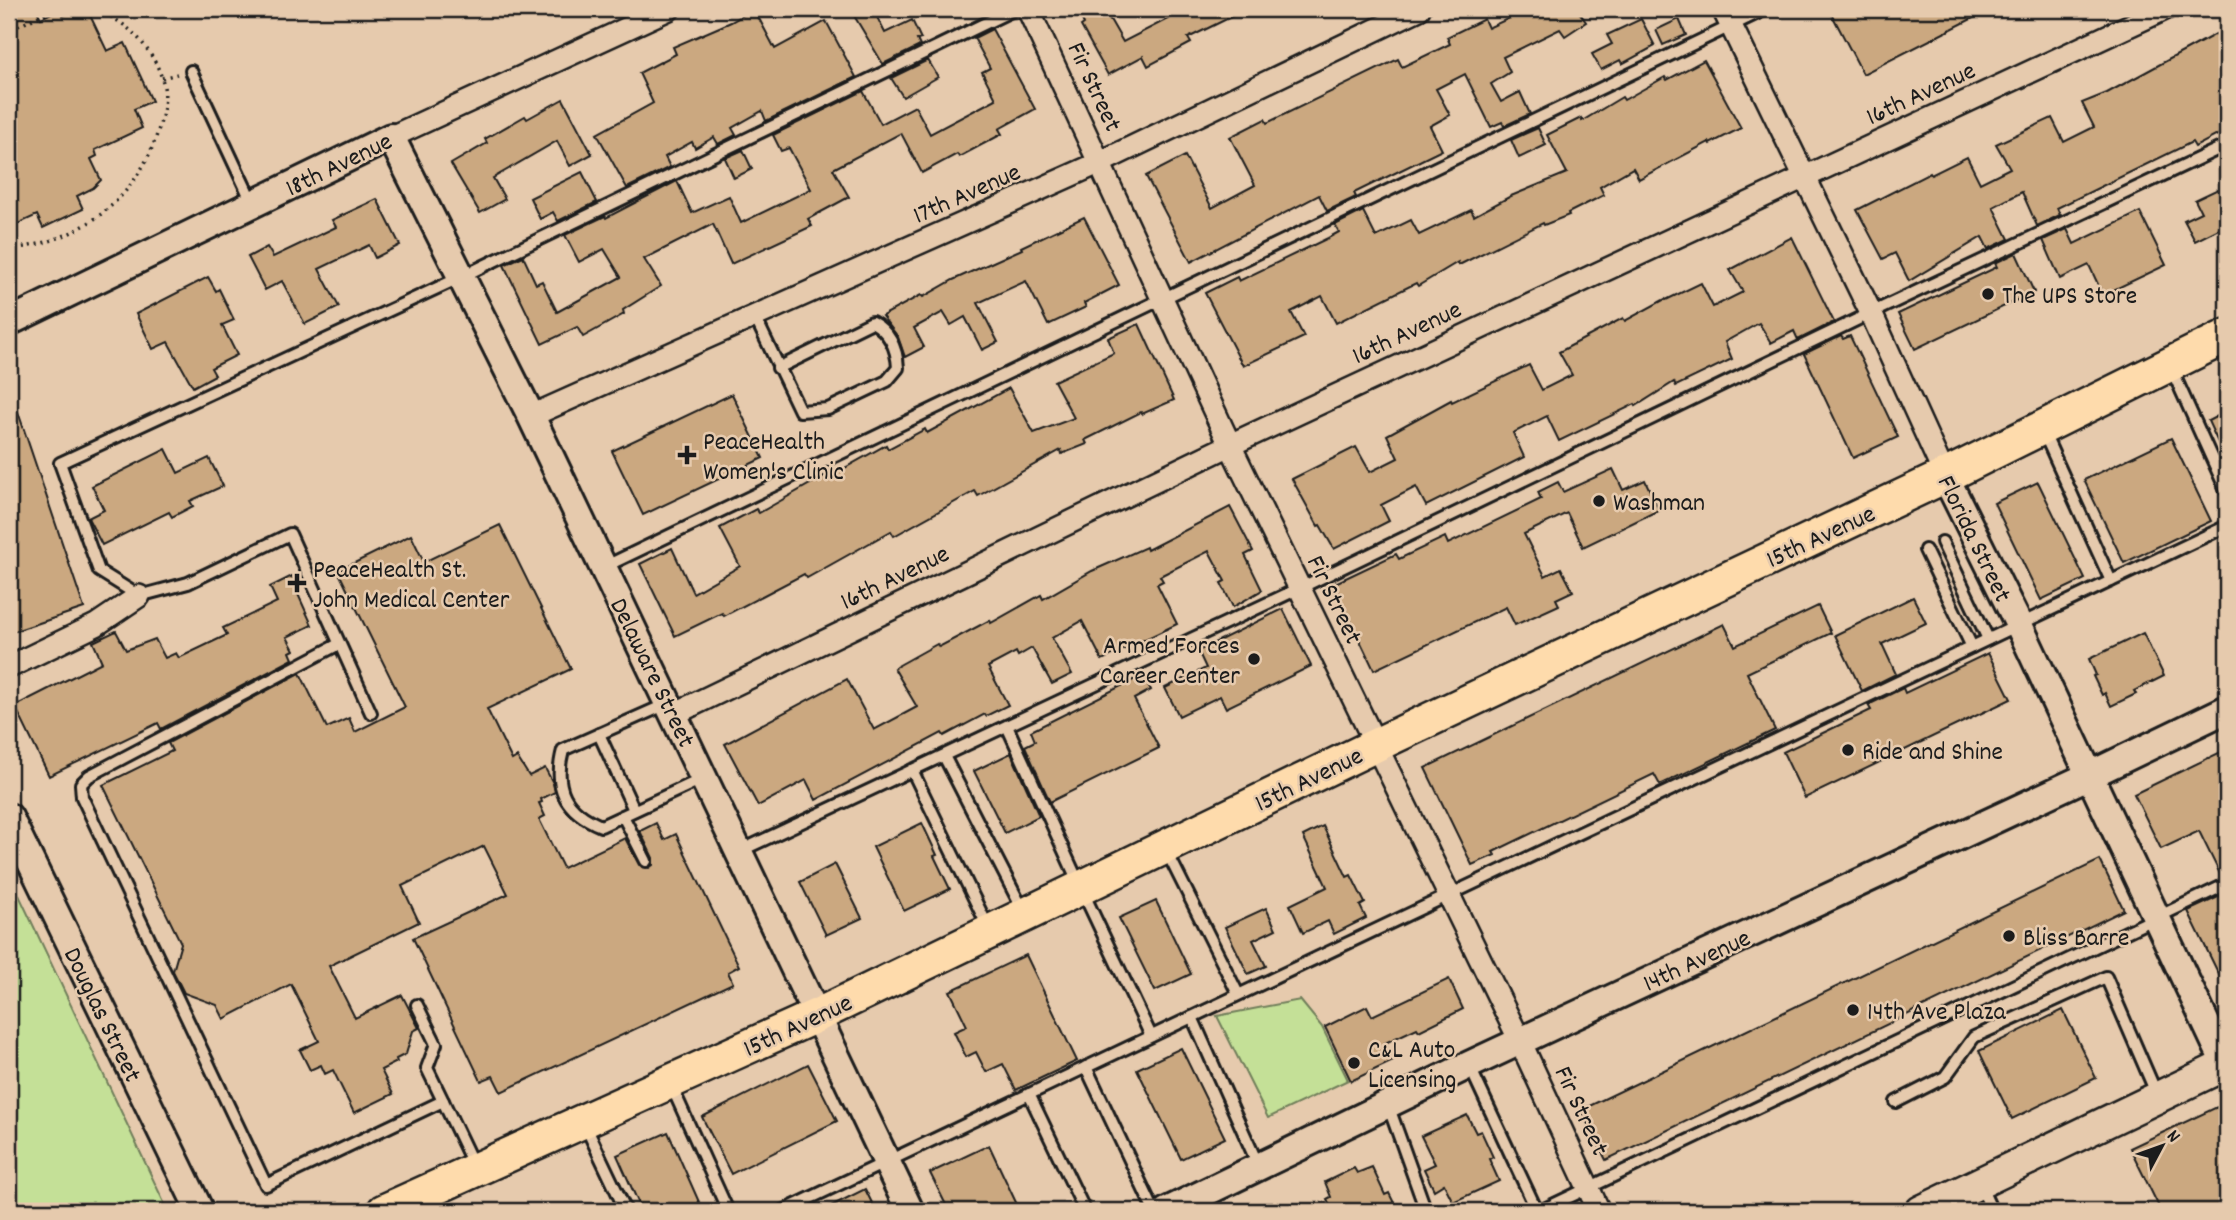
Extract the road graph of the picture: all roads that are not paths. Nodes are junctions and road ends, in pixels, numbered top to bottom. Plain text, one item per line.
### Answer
1 (1015, 9) edge
2 (1028, 9) edge
3 (1419, 9) edge
4 (1766, 9) edge
5 (2165, 9) edge
6 (659, 11) edge
7 (1727, 17) edge
8 (191, 71) dead end
9 (391, 137) junction
10 (2227, 145) edge
11 (1101, 162) junction
12 (1804, 176) junction
13 (253, 204) junction
14 (461, 277) junction
15 (1163, 298) junction
16 (1871, 313) junction
17 (755, 317) junction
18 (9, 322) edge
19 (2227, 336) edge
20 (2170, 365) junction
21 (779, 368) junction
22 (531, 416) junction
23 (2042, 429) junction
24 (1230, 445) junction
25 (1945, 476) junction
26 (2227, 492) edge
27 (2227, 526) edge
28 (1942, 542) dead end
29 (1925, 551) dead end
30 (604, 567) junction
31 (2111, 581) junction
32 (1300, 588) junction
33 (139, 596) junction
34 (2019, 625) junction
35 (1989, 639) junction
36 (339, 644) junction
37 (1972, 647) junction
38 (9, 667) edge
39 (672, 708) junction
40 (2227, 709) edge
41 (371, 713) dead end
42 (1007, 726) junction
43 (599, 734) junction
44 (1376, 745) junction
45 (944, 756) junction
46 (912, 770) junction
47 (2088, 776) junction
48 (705, 777) junction
49 (634, 810) junction
50 (623, 816) junction
51 (9, 817) edge
52 (1164, 848) junction
53 (740, 851) junction
54 (646, 862) dead end
55 (2227, 884) edge
56 (1080, 888) junction
57 (1447, 895) junction
58 (1025, 915) junction
59 (2157, 917) junction
60 (990, 932) junction
61 (1238, 995) junction
62 (417, 1005) dead end
63 (818, 1016) junction
64 (1192, 1017) junction
65 (1151, 1036) junction
66 (1520, 1041) junction
67 (1469, 1065) junction
68 (2227, 1066) edge
69 (1086, 1067) junction
70 (670, 1082) junction
71 (1029, 1094) junction
72 (2158, 1098) junction
73 (443, 1101) junction
74 (1896, 1102) dead end
75 (1388, 1105) junction
76 (583, 1122) junction
77 (887, 1161) junction
78 (1258, 1167) junction
79 (476, 1170) junction
80 (1588, 1189) junction
81 (1986, 1198) edge
82 (433, 1201) edge
83 (200, 1211) edge
84 (384, 1211) edge
85 (626, 1211) edge
86 (728, 1211) edge
87 (783, 1211) edge
88 (910, 1211) edge
89 (1085, 1211) edge
90 (1154, 1211) edge
91 (1167, 1211) edge
92 (1426, 1211) edge
93 (1539, 1211) edge
94 (1599, 1211) edge
95 (1921, 1211) edge

1 - 14 lane
2 - 11 street, Fir Street
3 - 11 street, 17th Avenue
4 - 7 lane
5 - 12 street, 16th Avenue
6 - 9 street, 18th Avenue
7 - 12 street, Florida Street
7 - 15 lane
8 - 13 lane
9 - 13 street, 18th Avenue
9 - 14 street, Delaware Street
10 - 16 lane
11 - 15 street, Fir Street
11 - 17 street, 17th Avenue
12 - 16 street, Florida Street
12 - 24 street, 16th Avenue
13 - 18 street, 18th Avenue
14 - 22 street, Delaware Street
14 - 33 lane
15 - 24 street, Fir Street
15 - 30 lane
16 - 25 street, Florida Street
16 - 32 lane
17 - 21 lane
17 - 22 street, 17th Avenue
19 - 20 main road, 15th Avenue
20 - 23 main road, 15th Avenue
20 - 26 lane
21 - 21 lane
22 - 30 street, Delaware Street
23 - 25 main road, 15th Avenue
23 - 31 lane
24 - 32 street, Fir Street
24 - 39 street, 16th Avenue
25 - 34 street, Florida Street
25 - 44 main road, 15th Avenue
27 - 31 lane
28 - 35 lane
29 - 37 lane
30 - 39 street, Delaware Street
31 - 34 lane
32 - 42 lane
32 - 44 street, Fir Street
33 - 36 lane
33 - 38 street
34 - 35 lane
34 - 47 street, Florida Street
35 - 37 lane
36 - 41 lane
36 - 73 lane
37 - 57 lane
39 - 43 lane
39 - 48 street, Delaware Street
40 - 47 street, 14th Avenue
42 - 45 lane
42 - 56 lane
43 - 49 lane
43 - 50 lane
44 - 52 main road, 15th Avenue
44 - 57 street, Fir Street
45 - 46 lane
45 - 58 lane
46 - 53 lane
46 - 60 lane
47 - 59 street, Florida Street
47 - 66 street, 14th Avenue
48 - 49 lane
48 - 53 street, Delaware Street
49 - 50 lane
50 - 54 lane
51 - 83 street, Douglas Street
52 - 56 main road, 15th Avenue
52 - 61 lane
53 - 63 street, Delaware Street
55 - 59 lane
56 - 58 main road, 15th Avenue
56 - 65 lane
57 - 61 lane
57 - 66 street, Fir Street
58 - 60 main road, 15th Avenue
59 - 68 street, Florida Street
59 - 80 lane
60 - 63 main road, 15th Avenue
61 - 64 lane
62 - 73 lane
63 - 70 main road, 15th Avenue
63 - 77 street, Delaware Street
64 - 65 lane
64 - 78 lane
65 - 69 lane
66 - 67 street, 14th Avenue
66 - 80 street, Fir Street
67 - 75 street, 14th Avenue
67 - 93 lane
68 - 72 main road
69 - 71 lane
69 - 90 lane
70 - 76 main road, 15th Avenue
70 - 86 lane
71 - 77 lane
71 - 89 lane
72 - 74 lane
72 - 81 main road
73 - 79 lane
75 - 78 street, 14th Avenue
75 - 92 lane
76 - 79 main road, 15th Avenue
76 - 85 lane
77 - 87 lane
77 - 88 street, Delaware Street
78 - 91 street, 14th Avenue
79 - 82 main road, 15th Avenue
80 - 93 lane
80 - 94 street, Fir Street
81 - 95 main road
82 - 84 main road, 15th Avenue

